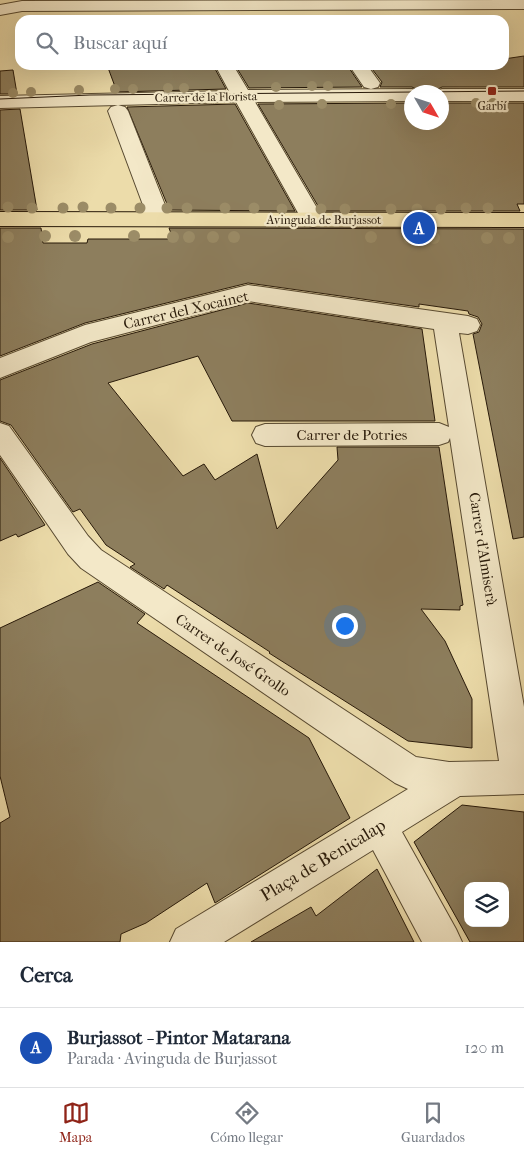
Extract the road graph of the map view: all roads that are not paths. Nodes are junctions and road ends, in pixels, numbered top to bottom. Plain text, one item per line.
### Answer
1 (189, 2) edge
2 (21, 3) edge
3 (524, 4) edge
4 (318, 5) junction
5 (0, 10) edge
6 (196, 15) edge
7 (324, 15) edge
8 (227, 70) edge
9 (362, 70) edge
10 (371, 83) dead end
11 (404, 95) edge
12 (449, 95) edge
13 (524, 95) edge
14 (242, 96) junction
15 (0, 102) edge
16 (118, 111) dead end
17 (0, 219) edge
18 (154, 219) junction
19 (313, 220) junction
20 (524, 220) edge
21 (457, 323) joint
22 (0, 368) edge
23 (0, 434) edge
24 (440, 434) dead end
25 (265, 435) dead end
26 (522, 777) edge
27 (458, 778) junction
28 (379, 825) junction
29 (189, 942) edge
30 (443, 942) edge

1 - 2 street
1 - 4 street
1 - 6 street
2 - 5 street
3 - 4 street
4 - 7 street
8 - 14 street
9 - 10 street
11 - 14 street, Carrer de la Florista
12 - 13 street
14 - 15 street, Carrer de la Florista
14 - 19 street
16 - 18 street
17 - 18 main road, Avinguda de Burjassot
18 - 19 main road, Avinguda de Burjassot
19 - 20 main road, Avinguda de Burjassot
21 - 22 street, Carrer del Xocainet
21 - 26 street, Carrer d'Almiserà
23 - 27 street, Carrer de José Grollo
24 - 25 street, Carrer de Potries
26 - 27 street, Carrer de José Grollo
27 - 28 street, Plaça de Benicalap
28 - 29 street, Plaça de Benicalap
28 - 30 street

